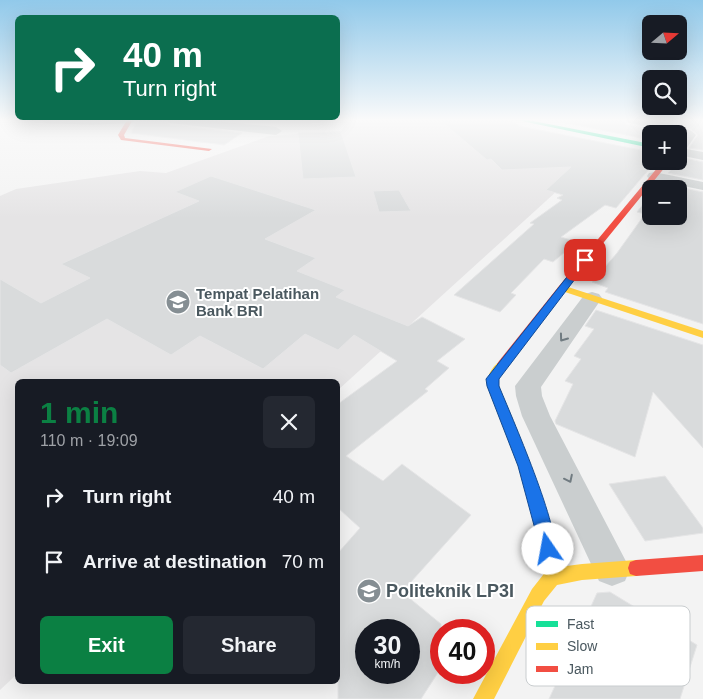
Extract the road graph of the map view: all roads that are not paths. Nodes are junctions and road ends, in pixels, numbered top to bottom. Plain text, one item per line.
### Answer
1 (689, 153) edge
2 (703, 156) edge
3 (659, 170) edge
4 (654, 176) junction
5 (703, 186) edge
6 (562, 288) junction
7 (592, 298) junction
8 (703, 335) edge
9 (703, 563) edge
10 (612, 570) junction
11 (552, 577) junction
12 (532, 606) edge
13 (526, 618) edge
14 (483, 699) edge

1 - 2 street
3 - 4 street
4 - 5 street
4 - 6 street
6 - 7 street
6 - 11 street
7 - 8 street
7 -> 10 street
9 - 10 street
10 - 11 street
11 - 12 street
13 - 14 street

